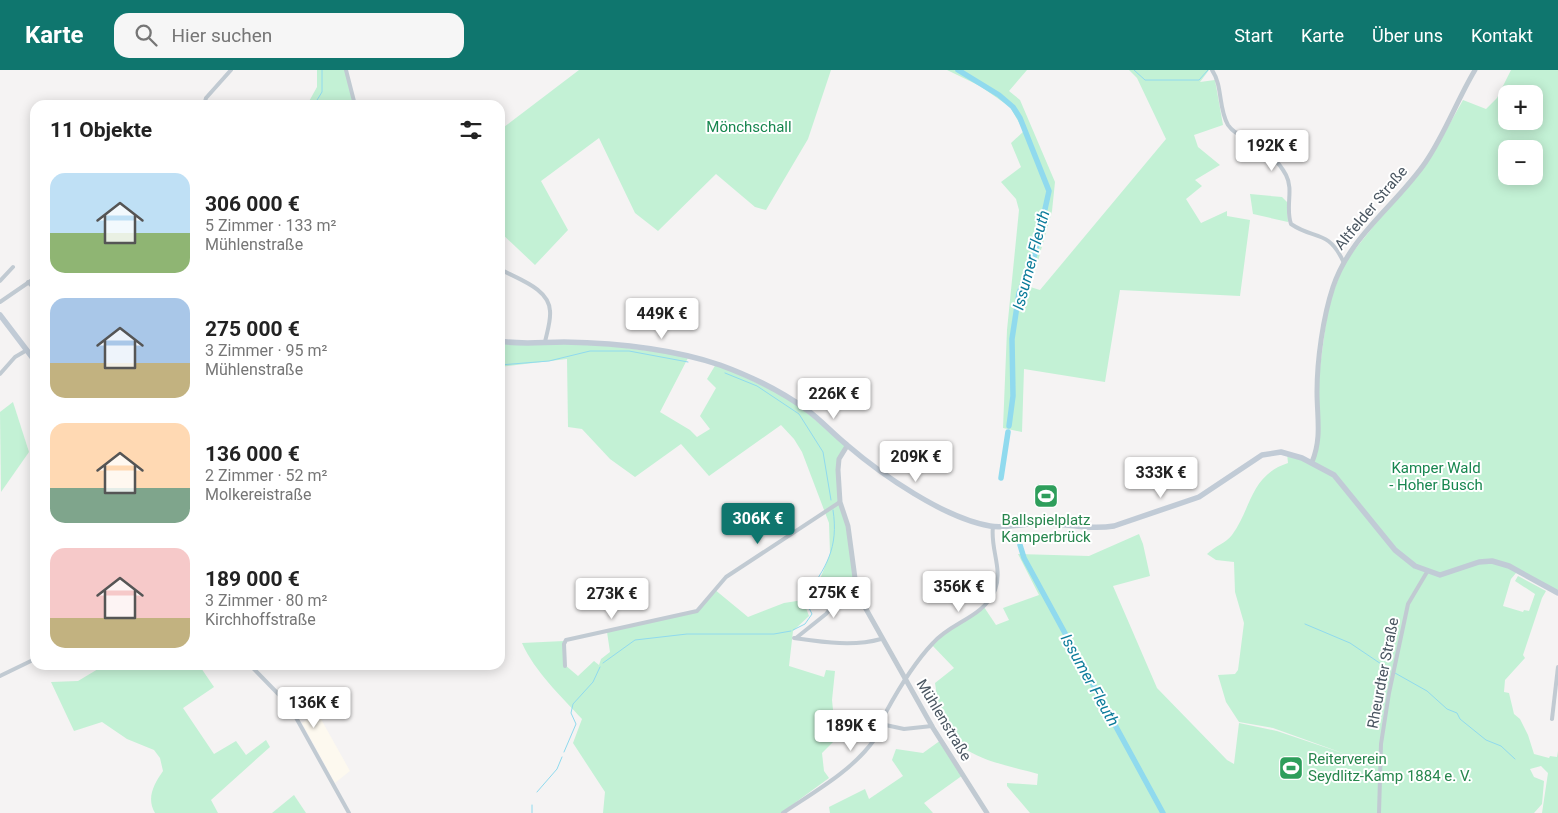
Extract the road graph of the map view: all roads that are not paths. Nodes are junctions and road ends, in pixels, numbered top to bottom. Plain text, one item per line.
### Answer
1 (231, 70) edge
2 (346, 70) edge
3 (1212, 70) edge
4 (1476, 70) edge
5 (206, 100) edge
6 (354, 100) edge
7 (1343, 261) junction
8 (13, 267) dead end
9 (505, 272) edge
10 (0, 281) edge
11 (28, 282) edge
12 (0, 302) edge
13 (0, 315) edge
14 (505, 342) edge
15 (545, 342) junction
16 (27, 350) junction
17 (30, 354) edge
18 (0, 374) edge
19 (847, 446) junction
20 (1312, 462) junction
21 (840, 502) junction
22 (993, 527) junction
23 (1427, 572) junction
24 (854, 581) junction
25 (1558, 593) edge
26 (881, 639) junction
27 (30, 661) edge
28 (565, 666) dead end
29 (1558, 667) edge
30 (255, 670) edge
31 (0, 676) edge
32 (1557, 676) edge
33 (905, 680) junction
34 (1552, 719) dead end
35 (881, 724) junction
36 (932, 726) junction
37 (349, 813) edge
38 (783, 813) edge
39 (987, 813) edge
40 (1379, 813) edge

1 - 5 street
2 - 6 street
3 - 7 street
4 - 7 street, Altfelder Straße
7 - 20 street, Altfelder Straße
8 - 10 street
9 - 15 street
11 - 12 street
13 - 16 main road
14 - 15 main road
15 - 19 main road
16 - 17 main road
16 - 18 street
19 - 21 street, Mühlenstraße
19 - 22 main road
20 - 22 main road
20 - 23 main road
21 - 24 street, Mühlenstraße
21 - 28 street
22 - 33 street
23 - 25 main road
23 - 40 street, Rheurdter Straße
24 - 26 street, Mühlenstraße
24 - 26 street
26 - 33 street, Mühlenstraße
27 - 31 street
29 - 32 street
30 - 37 street
32 - 34 street
33 - 35 street
33 - 36 street, Mühlenstraße
35 - 36 street
35 - 38 street
36 - 39 street, Mühlenstraße

